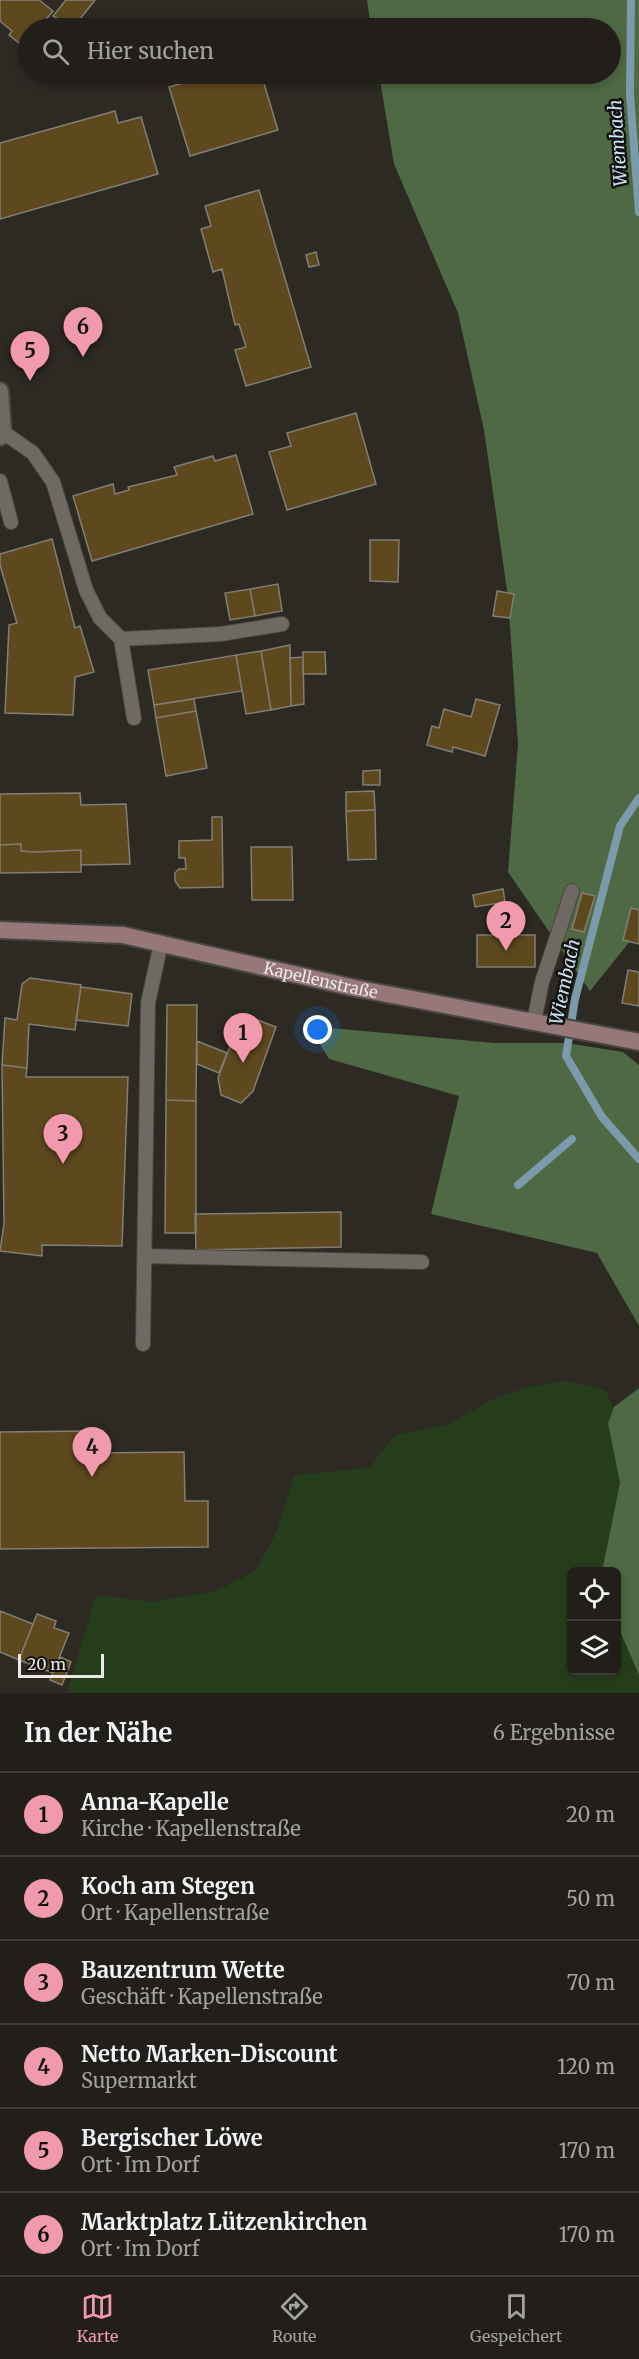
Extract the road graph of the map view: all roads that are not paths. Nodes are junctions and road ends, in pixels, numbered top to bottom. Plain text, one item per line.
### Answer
1 (0, 391) edge
2 (2, 435) edge
3 (0, 480) edge
4 (11, 522) dead end
5 (282, 624) dead end
6 (121, 639) junction
7 (134, 718) dead end
8 (572, 891) dead end
9 (0, 930) edge
10 (161, 943) junction
11 (539, 1022) junction
12 (639, 1042) edge
13 (144, 1256) junction
14 (422, 1262) dead end
15 (143, 1344) dead end

1 - 2 street
2 - 6 lane
3 - 4 lane
5 - 6 lane
6 - 7 lane
8 - 11 lane
9 - 10 main road, Kapellenstraße
10 - 11 main road, Kapellenstraße
10 - 13 lane
11 - 12 main road, Kapellenstraße
13 - 14 lane
13 - 15 lane

